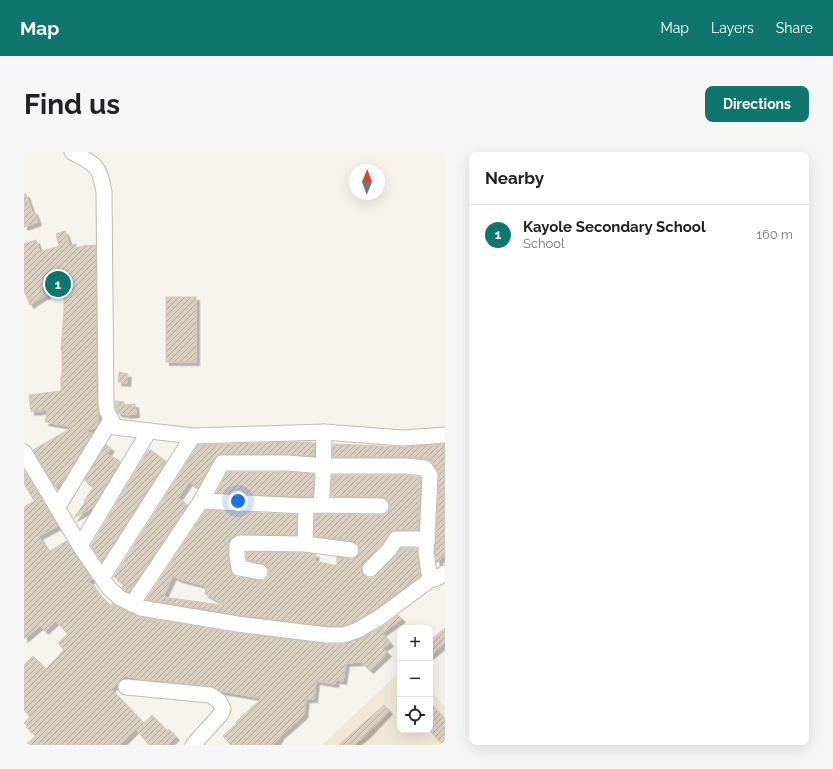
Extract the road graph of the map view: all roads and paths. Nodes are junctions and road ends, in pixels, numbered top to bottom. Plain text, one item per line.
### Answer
1 (72, 152) edge
2 (111, 420) junction
3 (149, 431) junction
4 (324, 432) junction
5 (192, 436) junction
6 (445, 436) edge
7 (24, 452) edge
8 (324, 466) junction
9 (201, 501) junction
10 (321, 505) junction
11 (306, 506) junction
12 (381, 506) dead end
13 (57, 508) junction
14 (427, 541) junction
15 (305, 544) junction
16 (80, 546) junction
17 (350, 550) dead end
18 (370, 569) dead end
19 (260, 572) dead end
20 (102, 578) junction
21 (439, 580) edge
22 (132, 604) junction
23 (126, 687) dead end
24 (193, 745) edge

1 - 2 street
2 - 3 street
2 - 13 street
3 - 5 street
3 - 16 street
4 - 5 street
4 - 6 street
4 - 8 street
5 - 20 street
7 - 13 street
8 - 9 street
8 - 10 street
8 - 14 street
9 - 11 street
9 - 22 street
10 - 11 street
10 - 12 street
11 - 15 street
13 - 16 street
14 - 18 street
14 - 21 street
15 - 17 street
15 - 19 street
16 - 20 street
20 - 22 street
21 - 22 street
23 - 24 street

